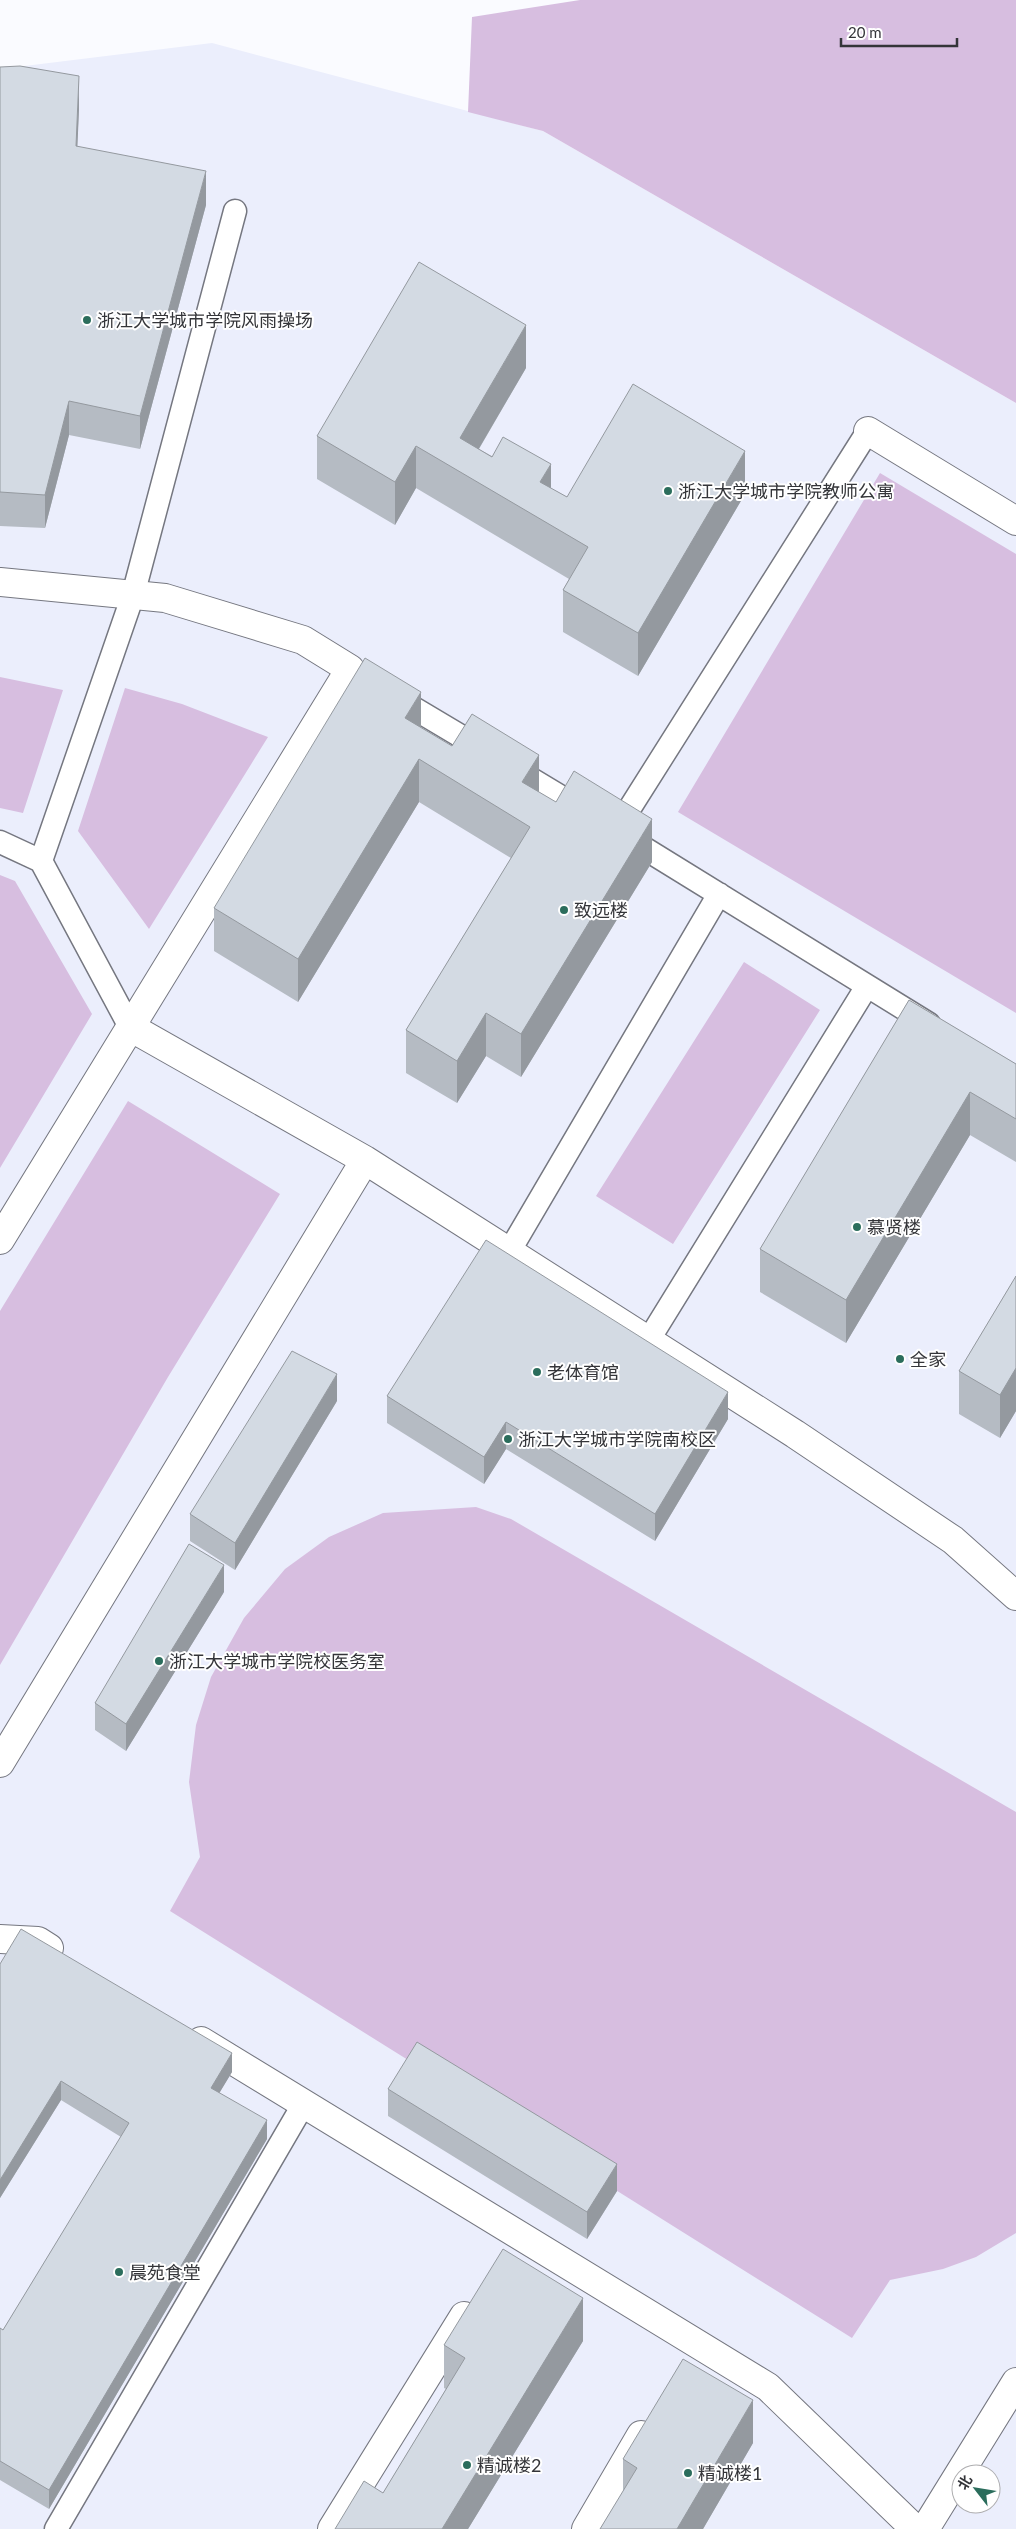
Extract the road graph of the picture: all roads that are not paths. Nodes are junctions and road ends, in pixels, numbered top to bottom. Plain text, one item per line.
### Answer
1 (235, 211) dead end
2 (868, 432) joint
3 (1016, 521) edge
4 (0, 582) edge
5 (133, 595) junction
6 (363, 678) junction
7 (616, 830) junction
8 (0, 842) edge
9 (41, 861) junction
10 (719, 894) junction
11 (867, 986) junction
12 (130, 1027) junction
13 (950, 1037) edge
14 (365, 1160) junction
15 (0, 1240) edge
16 (509, 1252) junction
17 (648, 1341) junction
18 (1016, 1596) edge
19 (0, 1763) edge
20 (0, 1939) edge
21 (72, 1962) edge
22 (179, 2028) edge
23 (303, 2104) junction
24 (478, 2292) edge
25 (696, 2342) junction
26 (681, 2368) edge
27 (1016, 2382) edge
28 (656, 2410) edge
29 (56, 2529) edge
30 (332, 2529) edge
31 (586, 2529) edge
32 (915, 2529) edge
33 (925, 2529) edge

1 - 5 lane
2 - 3 street
2 - 7 lane
4 - 5 street
5 - 6 street
5 - 9 lane
6 - 7 lane
6 - 12 street
7 - 10 lane
8 - 9 lane
9 - 12 lane
10 - 11 lane
10 - 16 lane
11 - 13 lane
11 - 17 lane
12 - 14 street
12 - 15 street
14 - 16 street
14 - 19 street
16 - 17 street
17 - 18 street
20 - 21 street
22 - 23 street
23 - 25 street
23 - 29 lane
24 - 30 street
25 - 26 street
25 - 32 street
27 - 33 street
28 - 31 street

